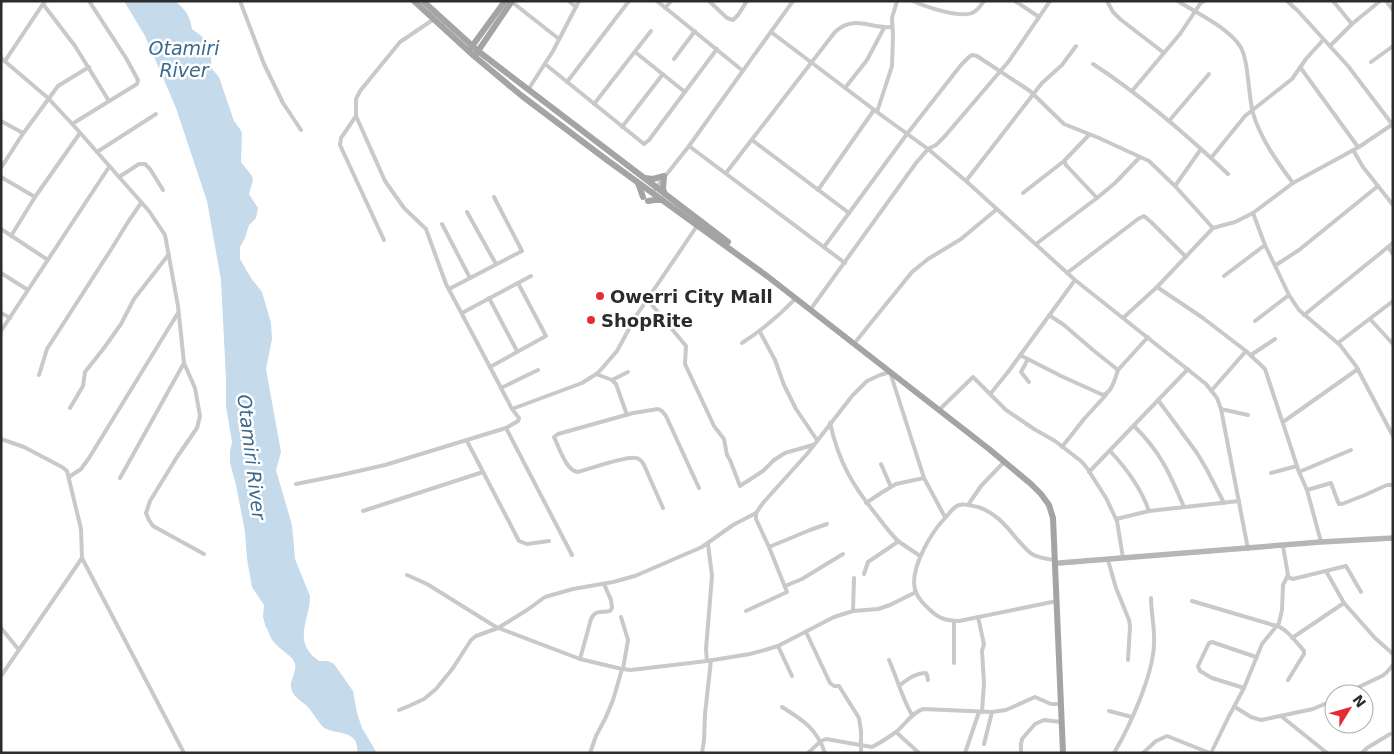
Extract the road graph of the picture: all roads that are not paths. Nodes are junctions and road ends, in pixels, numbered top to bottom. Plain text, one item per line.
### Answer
1 (90, 1) edge
2 (240, 1) edge
3 (414, 1) edge
4 (423, 1) edge
5 (504, 1) edge
6 (569, 1) edge
7 (579, 1) edge
8 (629, 1) edge
9 (657, 1) edge
10 (671, 1) edge
11 (709, 1) edge
12 (747, 1) edge
13 (794, 1) edge
14 (897, 1) edge
15 (913, 1) edge
16 (984, 1) edge
17 (1015, 1) edge
18 (1050, 1) edge
19 (1108, 1) edge
20 (1178, 1) edge
21 (1204, 1) edge
22 (1287, 1) edge
23 (1333, 1) edge
24 (1380, 1) edge
25 (1386, 1) edge
26 (44, 2) edge
27 (512, 2) edge
28 (576, 7) junction
29 (665, 8) junction
30 (1393, 10) edge
31 (1195, 12) junction
32 (1039, 17) junction
33 (436, 18) junction
34 (1352, 24) junction
35 (892, 27) junction
36 (884, 28) junction
37 (651, 30) dead end
38 (694, 31) junction
39 (771, 32) junction
40 (559, 39) junction
41 (1323, 40) junction
42 (1076, 46) dead end
43 (1330, 46) junction
44 (1393, 46) edge
45 (718, 49) junction
46 (473, 51) junction
47 (635, 52) junction
48 (1164, 53) junction
49 (3, 59) edge
50 (674, 59) dead end
51 (1371, 62) dead end
52 (812, 63) junction
53 (545, 64) junction
54 (1093, 64) dead end
55 (89, 67) junction
56 (1300, 67) junction
57 (744, 71) junction
58 (1001, 71) junction
59 (663, 74) junction
60 (1209, 74) dead end
61 (567, 82) junction
62 (845, 88) junction
63 (528, 90) junction
64 (1132, 91) junction
65 (685, 92) junction
66 (1033, 95) junction
67 (48, 98) junction
68 (109, 102) junction
69 (594, 104) junction
70 (1253, 110) junction
71 (875, 111) junction
72 (156, 114) dead end
73 (356, 116) junction
74 (1, 121) edge
75 (1169, 121) junction
76 (72, 124) junction
77 (1392, 124) edge
78 (622, 127) junction
79 (301, 130) dead end
80 (80, 133) junction
81 (23, 134) junction
82 (908, 134) junction
83 (1089, 135) junction
84 (752, 140) junction
85 (689, 146) junction
86 (928, 149) junction
87 (1202, 149) junction
88 (1356, 149) junction
89 (97, 152) junction
90 (1140, 157) junction
91 (1211, 158) junction
92 (1064, 161) junction
93 (110, 167) junction
94 (1, 168) edge
95 (726, 173) junction
96 (1228, 174) dead end
97 (664, 176) junction
98 (1, 177) edge
99 (119, 177) junction
100 (640, 180) junction
101 (966, 181) junction
102 (1292, 183) junction
103 (1176, 186) junction
104 (1378, 186) junction
105 (163, 190) dead end
106 (654, 190) junction
107 (818, 190) junction
108 (1022, 193) dead end
109 (35, 197) junction
110 (664, 197) junction
111 (494, 198) dead end
112 (1097, 198) junction
113 (141, 203) junction
114 (1393, 205) edge
115 (997, 209) junction
116 (467, 212) dead end
117 (849, 213) junction
118 (1254, 213) junction
119 (442, 224) dead end
120 (698, 226) junction
121 (1213, 228) junction
122 (1, 229) edge
123 (11, 236) junction
124 (384, 240) dead end
125 (1393, 243) edge
126 (1036, 244) junction
127 (1265, 245) junction
128 (824, 247) junction
129 (1388, 247) junction
130 (169, 254) junction
131 (1393, 254) edge
132 (1186, 257) junction
133 (48, 260) junction
134 (845, 263) junction
135 (496, 264) junction
136 (1276, 265) junction
137 (1, 273) edge
138 (1068, 273) junction
139 (768, 274) junction
140 (531, 276) dead end
141 (1224, 276) dead end
142 (470, 278) junction
143 (1075, 280) junction
144 (518, 283) junction
145 (1157, 287) junction
146 (449, 289) junction
147 (28, 290) junction
148 (1289, 295) junction
149 (489, 298) junction
150 (796, 298) junction
151 (647, 300) junction
152 (1393, 301) edge
153 (813, 306) junction
154 (462, 312) junction
155 (1, 313) edge
156 (178, 313) junction
157 (1049, 315) junction
158 (1304, 315) junction
159 (10, 318) junction
160 (1123, 318) junction
161 (1370, 319) junction
162 (1255, 321) dead end
163 (1, 331) edge
164 (842, 331) junction
165 (760, 332) junction
166 (1148, 337) junction
167 (1275, 339) dead end
168 (857, 340) junction
169 (742, 343) dead end
170 (1338, 343) junction
171 (1393, 344) edge
172 (517, 351) junction
173 (1246, 351) junction
174 (1020, 355) junction
175 (1251, 355) junction
176 (1028, 359) junction
177 (184, 363) junction
178 (490, 367) junction
179 (1188, 369) junction
180 (1358, 369) junction
181 (538, 370) dead end
182 (1118, 370) junction
183 (628, 372) dead end
184 (890, 372) junction
185 (596, 374) junction
186 (39, 375) dead end
187 (612, 380) junction
188 (1030, 382) dead end
189 (502, 388) junction
190 (1212, 390) junction
191 (991, 393) junction
192 (1106, 395) junction
193 (1158, 400) junction
194 (70, 408) dead end
195 (512, 409) junction
196 (940, 409) junction
197 (1221, 410) junction
198 (627, 415) junction
199 (1248, 415) dead end
200 (1283, 422) junction
201 (830, 423) junction
202 (1134, 426) junction
203 (506, 428) junction
204 (1393, 436) edge
205 (1, 439) edge
206 (817, 440) junction
207 (467, 441) junction
208 (813, 445) junction
209 (1062, 447) junction
210 (990, 448) junction
211 (1350, 450) dead end
212 (1110, 451) junction
213 (1004, 462) junction
214 (881, 464) dead end
215 (1297, 466) junction
216 (483, 472) junction
217 (1090, 472) junction
218 (1299, 472) junction
219 (1271, 473) dead end
220 (69, 477) junction
221 (120, 478) dead end
222 (924, 478) junction
223 (296, 484) dead end
224 (1393, 485) edge
225 (891, 487) junction
226 (698, 488) dead end
227 (1307, 490) junction
228 (1239, 501) junction
229 (1224, 502) junction
230 (866, 503) junction
231 (968, 505) junction
232 (1184, 507) junction
233 (663, 508) dead end
234 (363, 511) dead end
235 (1149, 511) junction
236 (756, 513) junction
237 (945, 517) junction
238 (1116, 519) junction
239 (828, 524) dead end
240 (1393, 538) edge
241 (549, 541) dead end
242 (899, 541) junction
243 (1321, 542) junction
244 (708, 544) junction
245 (1283, 546) junction
246 (769, 548) junction
247 (1248, 549) junction
248 (204, 554) dead end
249 (843, 554) dead end
250 (572, 555) dead end
251 (920, 556) junction
252 (82, 558) junction
253 (1123, 558) junction
254 (1108, 560) junction
255 (1057, 562) junction
256 (1326, 571) junction
257 (864, 574) dead end
258 (407, 575) dead end
259 (1287, 577) junction
260 (854, 578) dead end
261 (604, 584) junction
262 (785, 586) junction
263 (916, 592) junction
264 (1361, 592) dead end
265 (1151, 598) dead end
266 (1192, 601) dead end
267 (1057, 602) junction
268 (1344, 604) junction
269 (746, 611) dead end
270 (853, 611) junction
271 (621, 617) dead end
272 (978, 617) junction
273 (954, 621) junction
274 (1278, 625) junction
275 (1, 628) edge
276 (498, 628) junction
277 (806, 632) junction
278 (1292, 638) junction
279 (778, 646) junction
280 (19, 650) junction
281 (1393, 654) edge
282 (1256, 657) junction
283 (580, 659) junction
284 (889, 660) dead end
285 (1128, 660) dead end
286 (709, 661) junction
287 (954, 663) dead end
288 (1393, 665) edge
289 (623, 670) junction
290 (1, 676) edge
291 (792, 676) dead end
292 (928, 680) dead end
293 (1288, 680) dead end
294 (1365, 684) edge
295 (900, 685) junction
296 (1244, 688) junction
297 (1060, 704) junction
298 (1324, 704) edge
299 (782, 707) dead end
300 (1235, 707) junction
301 (399, 710) dead end
302 (1109, 711) dead end
303 (981, 712) junction
304 (992, 712) junction
305 (912, 715) junction
306 (1281, 716) junction
307 (1132, 717) junction
308 (1061, 722) junction
309 (896, 732) junction
310 (1390, 734) dead end
311 (821, 741) junction
312 (984, 744) dead end
313 (860, 746) junction
314 (184, 753) edge
315 (590, 753) edge
316 (702, 753) edge
317 (808, 753) edge
318 (825, 753) edge
319 (861, 753) edge
320 (919, 753) edge
321 (965, 753) edge
322 (1021, 753) edge
323 (1063, 753) edge
324 (1067, 753) edge
325 (1114, 753) edge
326 (1143, 753) edge
327 (1211, 753) edge
328 (1327, 753) edge
329 (1362, 753) edge

1 - 68 street
2 - 79 street
3 - 33 main road
4 - 33 main road
5 - 46 main road
6 - 28 street
7 - 28 street
8 - 61 street
9 - 29 street
10 - 29 street
11 - 12 street
13 - 39 street
14 - 35 street
15 - 16 street
17 - 32 street
18 - 32 street
19 - 48 street
20 - 31 street
21 - 31 street
22 - 41 street
23 - 34 street
24 - 34 street
25 - 30 street
26 - 49 street
26 - 55 street
27 - 40 street
27 - 46 main road
28 - 40 street
29 - 38 street
31 - 48 street
31 - 70 street
32 - 58 street
33 - 46 main road
33 - 73 street
34 - 43 street
35 - 36 street
35 - 71 street
36 - 52 street
36 - 62 street
37 - 47 street
38 - 45 street
38 - 50 street
39 - 52 street
39 - 57 street
40 - 53 street
41 - 43 street
41 - 56 street
42 - 66 street
43 - 77 street
44 - 51 street
45 - 57 street
45 - 65 street
46 - 63 main road
46 - 100 main road
47 - 59 street
47 - 69 street
48 - 64 street
49 - 67 street
52 - 62 street
52 - 84 street
53 - 61 street
53 - 63 street
54 - 64 street
55 - 67 street
55 - 68 street
56 - 70 street
56 - 88 street
57 - 85 street
58 - 66 street
58 - 82 street
58 - 86 street
59 - 65 street
59 - 78 street
60 - 75 street
61 - 69 street
62 - 71 street
63 - 100 main road
64 - 75 street
65 - 78 street
66 - 83 street
66 - 101 street
67 - 76 street
67 - 81 street
68 - 76 street
69 - 78 street
70 - 91 street
70 - 102 street
71 - 82 street
71 - 107 street
72 - 89 street
73 - 124 street
73 - 146 street
74 - 81 street
75 - 87 street
76 - 80 street
77 - 88 street
80 - 89 street
80 - 109 street
81 - 94 street
82 - 86 street
82 - 117 street
83 - 90 street
83 - 92 street
84 - 95 street
84 - 107 street
85 - 95 street
85 - 97 street
86 - 101 street
86 - 134 street
87 - 91 street
87 - 103 street
88 - 102 street
88 - 104 street
89 - 93 street
90 - 103 street
90 - 112 street
91 - 96 street
92 - 108 street
92 - 112 street
93 - 99 street
93 - 133 street
95 - 128 street
97 - 100 main road
97 - 106 street
97 - 110 main road
98 - 109 street
99 - 105 street
99 - 113 street
100 - 106 main road
100 - 110 main road
101 - 115 street
102 - 118 street
103 - 121 street
104 - 114 street
104 - 136 street
106 - 110 main road
107 - 117 street
109 - 123 street
110 - 120 main road
110 - 139 main road
111 - 135 street
112 - 126 street
113 - 130 street
113 - 186 street
115 - 126 street
115 - 168 street
116 - 135 street
117 - 128 street
118 - 121 street
118 - 127 street
119 - 142 street
120 - 139 main road
120 - 151 street
121 - 132 street
122 - 123 street
123 - 133 street
125 - 129 street
126 - 138 street
127 - 136 street
127 - 141 street
128 - 134 street
129 - 131 street
129 - 158 street
130 - 156 street
130 - 194 street
132 - 138 street
132 - 145 street
133 - 147 street
134 - 153 street
135 - 142 street
136 - 148 street
137 - 147 street
138 - 143 street
139 - 150 main road
139 - 153 main road
140 - 144 street
142 - 146 street
143 - 157 street
143 - 160 street
144 - 149 street
144 - 172 street
145 - 160 street
145 - 173 street
146 - 154 street
147 - 159 street
148 - 158 street
148 - 162 street
149 - 154 street
149 - 172 street
150 - 164 main road
150 - 165 street
151 - 185 street
151 - 208 street
152 - 161 street
153 - 164 main road
154 - 178 street
155 - 159 street
156 - 177 street
156 - 220 street
157 - 174 street
157 - 182 street
158 - 170 street
159 - 163 street
160 - 166 street
161 - 170 street
161 - 171 street
164 - 168 main road
164 - 184 main road
165 - 169 street
165 - 206 street
166 - 179 street
166 - 182 street
167 - 175 street
168 - 196 main road
170 - 180 street
172 - 178 street
173 - 175 street
173 - 190 street
174 - 176 street
174 - 191 street
175 - 200 street
176 - 188 street
176 - 192 street
177 - 221 street
177 - 248 street
178 - 189 street
179 - 190 street
179 - 193 street
180 - 200 street
180 - 204 street
181 - 189 street
182 - 192 street
183 - 187 street
184 - 196 main road
184 - 201 street
184 - 222 street
185 - 187 street
185 - 195 street
187 - 198 street
189 - 195 street
190 - 197 street
191 - 196 street
191 - 209 street
192 - 209 street
193 - 202 street
193 - 229 street
195 - 203 street
196 - 210 main road
197 - 199 street
197 - 228 street
198 - 226 street
198 - 233 street
200 - 215 street
201 - 206 street
201 - 230 street
202 - 212 street
202 - 232 street
203 - 207 street
203 - 250 street
205 - 220 street
206 - 208 street
207 - 216 street
207 - 223 street
208 - 236 street
209 - 217 street
210 - 213 main road
210 - 255 main road
211 - 218 street
212 - 217 street
212 - 235 street
213 - 231 street
213 - 255 main road
214 - 225 street
215 - 218 street
215 - 219 street
216 - 234 street
216 - 241 street
217 - 238 street
218 - 227 street
220 - 252 street
222 - 225 street
222 - 237 street
224 - 227 street
225 - 230 street
227 - 243 street
228 - 229 street
228 - 247 street
229 - 232 street
230 - 242 street
231 - 237 street
231 - 255 street
232 - 235 street
235 - 238 street
236 - 244 street
236 - 246 street
237 - 251 street
238 - 253 street
239 - 246 street
240 - 243 street
242 - 251 street
242 - 257 street
243 - 245 street
244 - 261 street
244 - 286 street
245 - 247 street
245 - 259 street
246 - 262 street
247 - 253 street
249 - 262 street
251 - 263 street
252 - 280 street
252 - 314 street
253 - 254 street
254 - 255 street
254 - 285 street
255 - 267 main road
255 - 324 main road
256 - 259 street
256 - 264 street
256 - 268 street
258 - 276 street
259 - 274 street
260 - 270 street
261 - 276 street
261 - 283 street
262 - 269 street
263 - 270 street
263 - 273 street
265 - 307 street
266 - 274 street
267 - 272 street
267 - 297 main road
268 - 278 street
268 - 281 street
270 - 277 street
271 - 289 street
272 - 273 street
272 - 303 street
273 - 287 street
274 - 278 street
274 - 282 street
275 - 280 street
276 - 283 street
276 - 301 street
277 - 279 street
277 - 313 street
278 - 293 street
279 - 286 street
279 - 291 street
280 - 290 street
282 - 296 street
282 - 296 street
283 - 289 street
284 - 295 street
286 - 289 street
286 - 316 street
288 - 294 street
289 - 315 street
292 - 295 street
295 - 305 street
296 - 300 street
297 - 304 street
297 - 308 main road
298 - 306 street
299 - 311 street
300 - 306 street
300 - 327 street
302 - 307 street
303 - 304 street
303 - 305 street
303 - 321 street
304 - 312 street
305 - 309 street
306 - 328 street
307 - 325 street
308 - 322 street
308 - 323 main road
309 - 313 street
309 - 320 street
310 - 329 street
311 - 313 street
311 - 317 street
311 - 318 street
313 - 319 street
326 - 327 street

